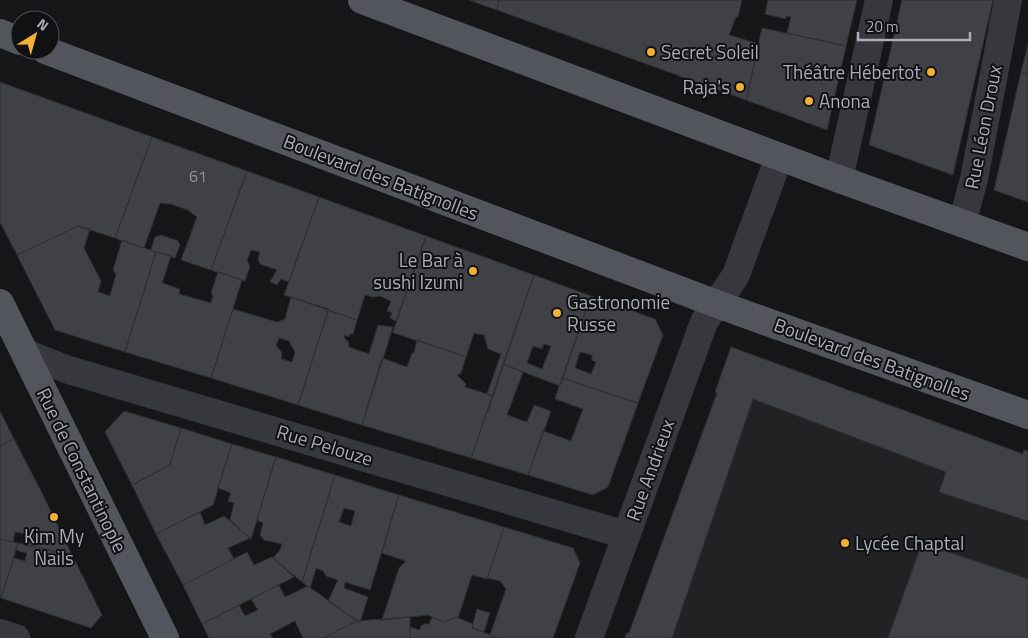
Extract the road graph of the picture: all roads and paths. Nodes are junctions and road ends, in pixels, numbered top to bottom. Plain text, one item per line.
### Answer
1 (362, 0) edge
2 (879, 0) edge
3 (1008, 0) edge
4 (60, 56) edge
5 (779, 157) junction
6 (839, 179) junction
7 (962, 223) junction
8 (1028, 247) edge
9 (0, 303) edge
10 (716, 304) junction
11 (25, 353) junction
12 (1028, 414) edge
13 (626, 535) junction
14 (0, 633) edge
15 (16, 638) edge
16 (165, 638) edge
17 (589, 638) edge

1 - 5 main road
2 - 6 street
3 - 7 street, Rue Léon Droux
4 - 10 main road, Boulevard des Batignolles
5 - 6 main road
5 - 10 street
6 - 7 main road
7 - 8 main road
9 - 11 main road, Rue de Constantinople
10 - 12 main road, Boulevard des Batignolles
10 - 13 street, Rue Andrieux
11 - 13 street, Rue Pelouze
11 - 16 main road, Rue de Constantinople
13 - 17 street, Rue Andrieux
14 - 15 street

